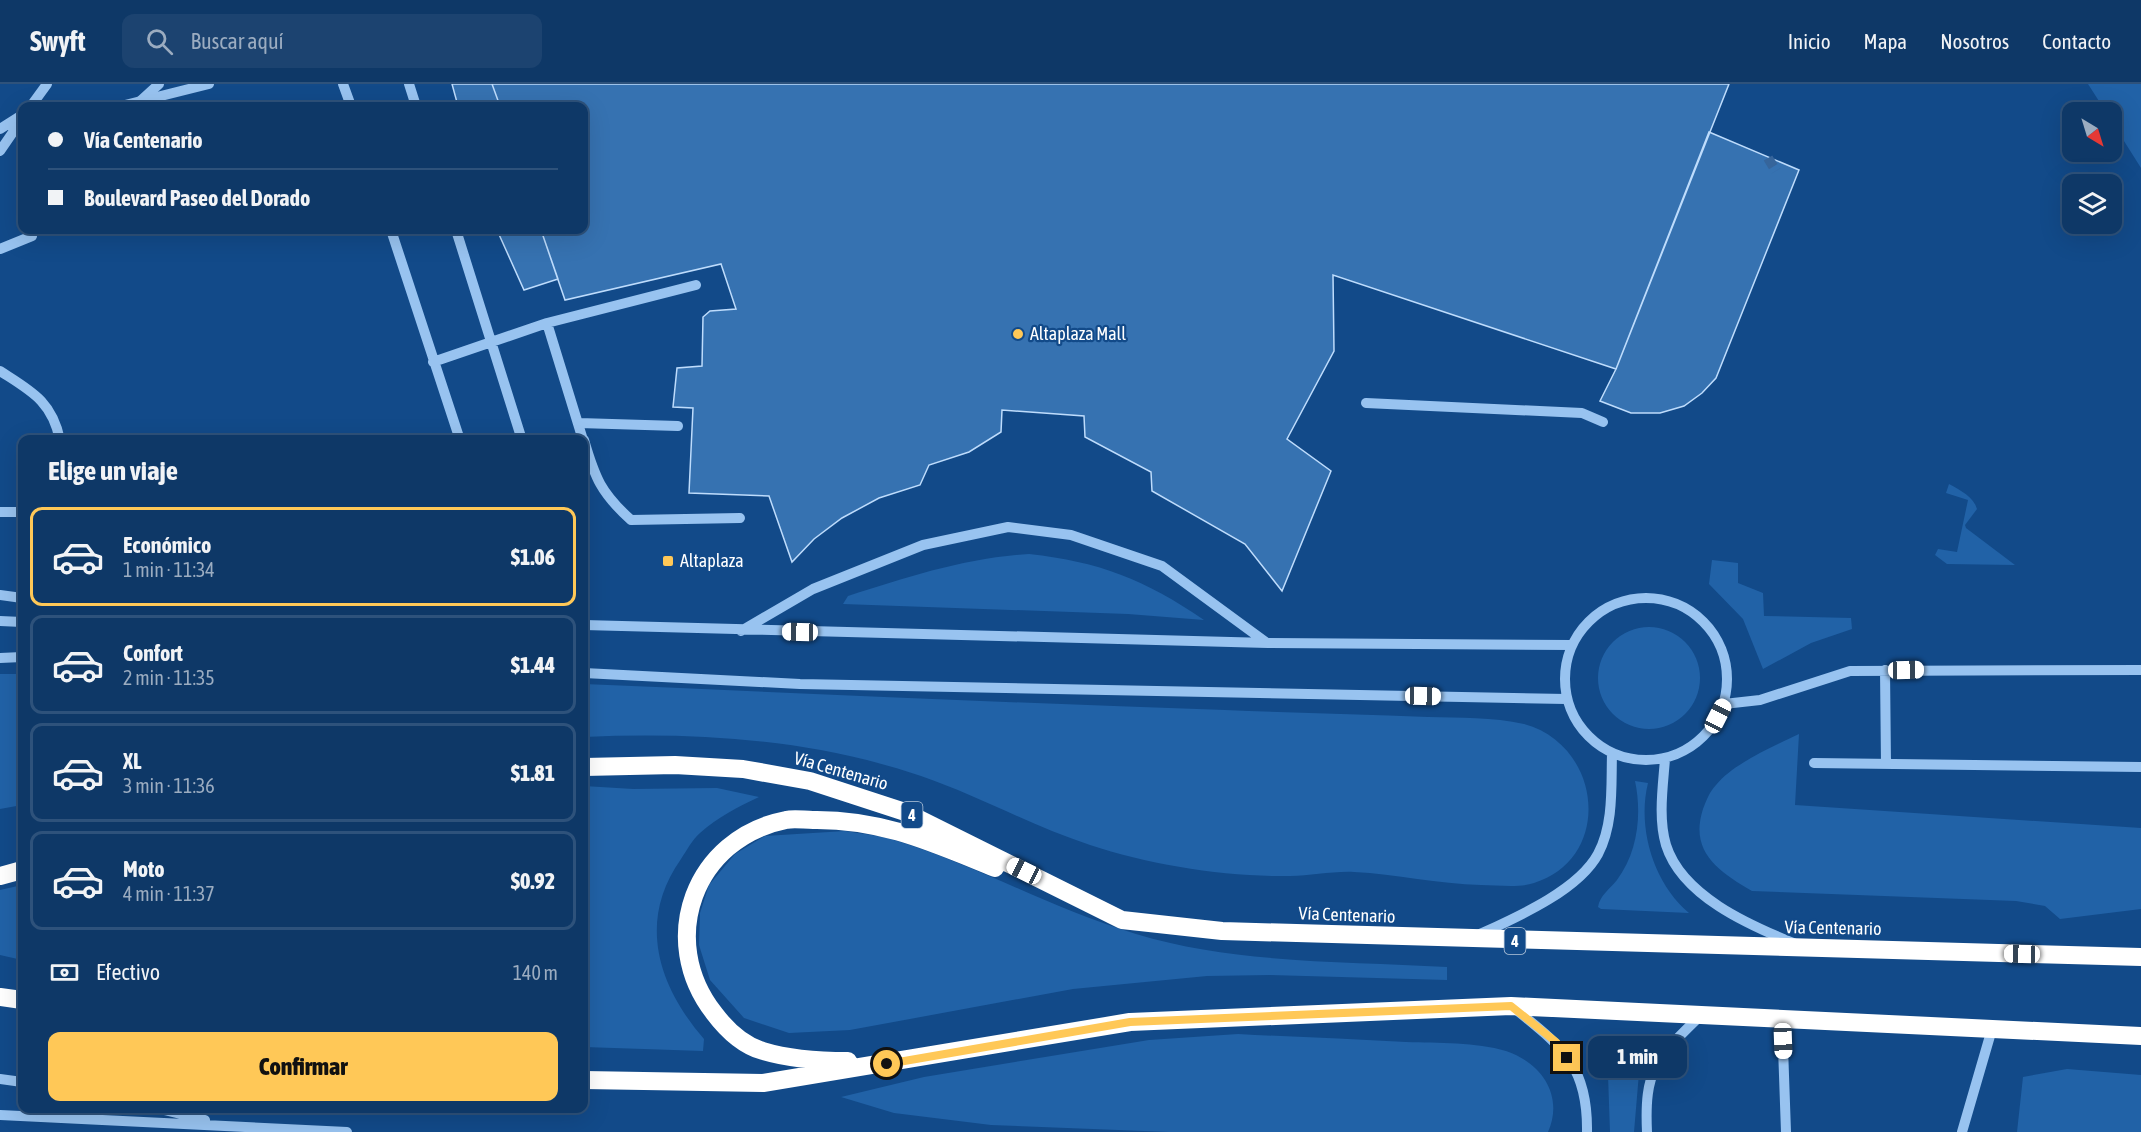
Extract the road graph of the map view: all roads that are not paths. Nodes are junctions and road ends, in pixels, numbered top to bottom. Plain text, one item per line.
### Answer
1 (47, 84) edge
2 (159, 84) edge
3 (208, 84) edge
4 (343, 84) edge
5 (409, 84) edge
6 (34, 102) edge
7 (137, 102) edge
8 (139, 102) edge
9 (350, 102) edge
10 (415, 102) edge
11 (18, 119) edge
12 (18, 123) edge
13 (0, 129) edge
14 (0, 151) edge
15 (392, 234) edge
16 (457, 234) edge
17 (32, 236) dead end
18 (0, 249) edge
19 (696, 285) dead end
20 (547, 322) junction
21 (491, 341) junction
22 (433, 362) junction
23 (0, 371) edge
24 (1366, 403) dead end
25 (1603, 422) dead end
26 (579, 423) junction
27 (678, 426) dead end
28 (59, 435) edge
29 (458, 435) edge
30 (520, 435) edge
31 (583, 435) edge
32 (588, 455) edge
33 (0, 512) edge
34 (18, 512) edge
35 (740, 518) dead end
36 (0, 595) edge
37 (18, 597) edge
38 (0, 621) edge
39 (18, 622) edge
40 (588, 625) edge
41 (741, 631) junction
42 (1268, 643) junction
43 (1572, 645) junction
44 (18, 657) edge
45 (0, 658) edge
46 (1885, 670) junction
47 (2141, 670) edge
48 (588, 673) edge
49 (1566, 699) junction
50 (1724, 704) junction
51 (1612, 754) junction
52 (1665, 759) junction
53 (1814, 763) dead end
54 (1886, 764) junction
55 (588, 767) edge
56 (2141, 767) edge
57 (18, 872) edge
58 (0, 877) edge
59 (1122, 920) junction
60 (1469, 940) junction
61 (1808, 948) junction
62 (2141, 957) edge
63 (0, 997) edge
64 (18, 999) edge
65 (1511, 1006) junction
66 (1701, 1015) junction
67 (1782, 1019) junction
68 (1992, 1029) junction
69 (2141, 1036) edge
70 (907, 1060) junction
71 (0, 1079) edge
72 (588, 1080) edge
73 (18, 1081) edge
74 (177, 1113) edge
75 (0, 1115) edge
76 (231, 1126) junction
77 (347, 1132) edge
78 (1587, 1132) edge
79 (1647, 1132) edge
80 (1786, 1132) edge
81 (1962, 1132) edge

1 - 6 street
2 - 8 street, bridge
3 - 7 street
4 - 9 street
5 - 10 street
11 - 13 street
12 - 14 street
15 - 22 street
16 - 21 street
17 - 18 street
19 - 20 street
20 - 21 street
20 - 26 street
21 - 22 street
21 - 30 street
22 - 29 street
23 - 28 street
24 - 25 street
26 - 27 street
26 - 31 street
32 - 35 street
33 - 34 street
36 - 37 street
38 - 39 street
40 - 41 street
41 - 42 street
41 - 42 street
42 - 43 street
43 - 49 street
43 - 50 street
44 - 45 street
46 - 47 street
46 - 50 street
46 - 54 street
48 - 49 street
49 - 51 street
50 - 52 street
51 - 52 street
51 - 60 street
52 - 61 street
53 - 54 street
54 - 56 street
55 - 59 highway, Vía Centenario / 4
57 - 58 highway
59 - 60 highway, Vía Centenario / 4
59 - 70 highway
60 - 61 highway, Vía Centenario / 4
61 - 62 highway, Vía Centenario / 4
63 - 64 highway
65 - 66 highway
65 - 70 highway
65 - 78 street
66 - 67 highway
66 - 79 street
67 - 68 highway
67 - 80 street
68 - 69 highway
68 - 81 street
70 - 72 highway
71 - 73 street
74 - 76 street
75 - 76 street
76 - 77 street

